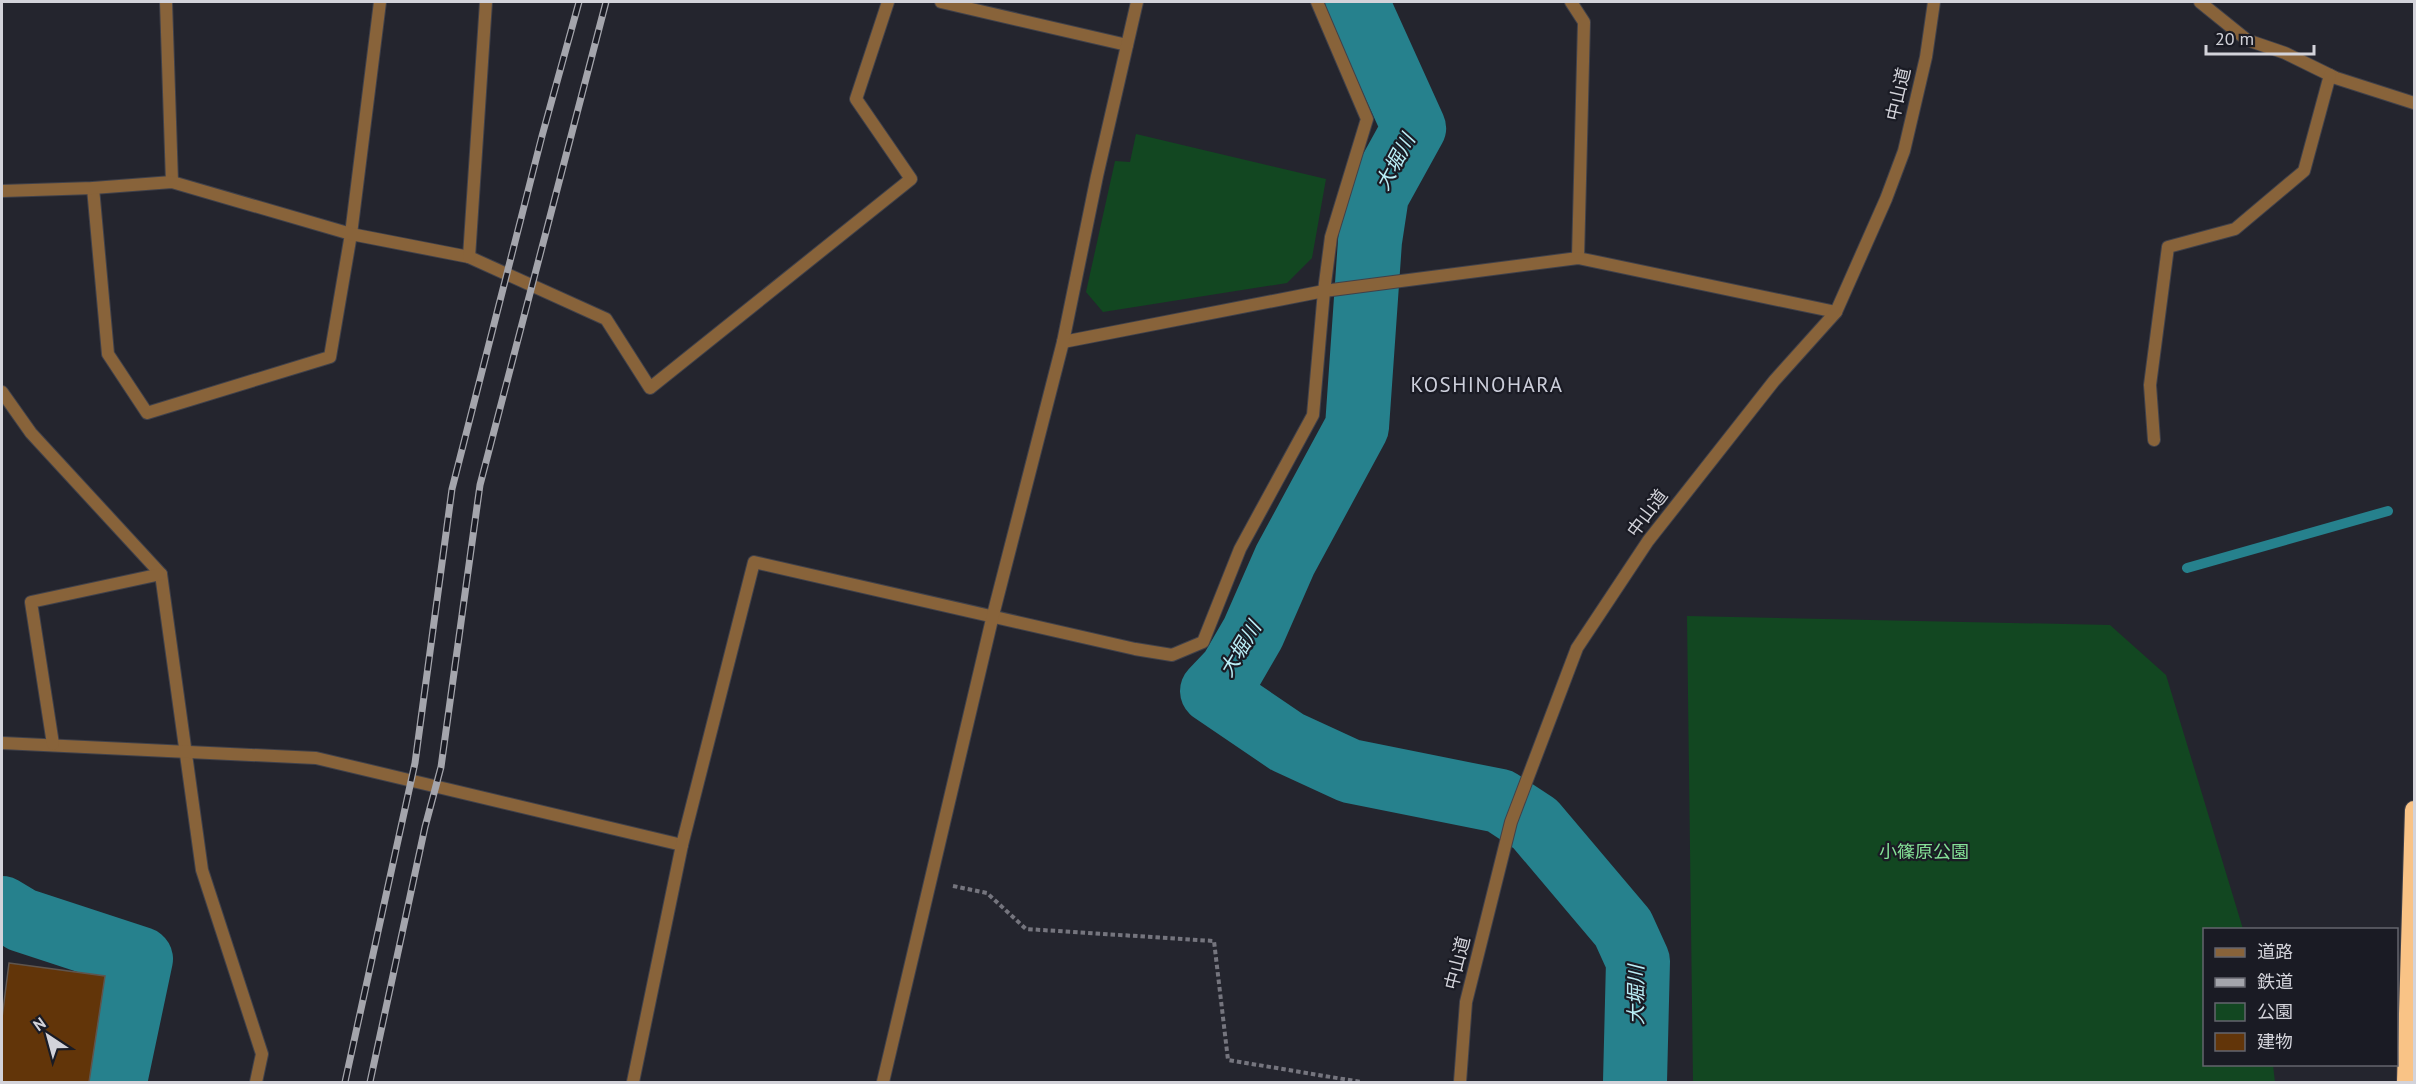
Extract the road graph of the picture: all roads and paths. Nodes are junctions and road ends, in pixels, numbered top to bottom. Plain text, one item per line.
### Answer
1 (166, 2) edge
2 (380, 2) edge
3 (486, 2) edge
4 (888, 2) edge
5 (941, 2) edge
6 (1137, 2) edge
7 (1317, 2) edge
8 (1571, 2) edge
9 (1934, 2) edge
10 (2200, 2) edge
11 (1127, 45) junction
12 (2330, 75) junction
13 (2415, 103) edge
14 (172, 182) junction
15 (93, 188) junction
16 (2, 191) edge
17 (351, 234) junction
18 (469, 257) junction
19 (1578, 258) junction
20 (1324, 291) junction
21 (1836, 312) junction
22 (1063, 342) junction
23 (2, 392) edge
24 (2154, 440) dead end
25 (161, 574) junction
26 (993, 615) junction
27 (2, 743) edge
28 (53, 744) junction
29 (185, 750) junction
30 (2415, 810) edge
31 (682, 844) junction
32 (932, 882) junction
33 (256, 1083) edge
34 (633, 1083) edge
35 (884, 1083) edge
36 (1361, 1083) edge
37 (1460, 1083) edge
38 (2406, 1083) edge

1 - 14 street
2 - 17 street
3 - 18 street
4 - 18 street
5 - 11 street
6 - 11 street
7 - 20 street
8 - 19 street
9 - 21 street, 中山道
10 - 12 street
11 - 22 street
12 - 13 street
12 - 24 street
14 - 15 street
14 - 17 street
15 - 16 street
15 - 17 street
17 - 18 street
19 - 20 street
19 - 21 street
20 - 22 street
20 - 26 street
21 - 37 street, 中山道
22 - 26 street
23 - 25 street
25 - 28 street
25 - 29 street
26 - 31 street
26 - 32 street
27 - 28 street
28 - 29 street
29 - 31 street
29 - 33 street
30 - 38 highway
31 - 34 street
32 - 35 street
32 - 36 path

